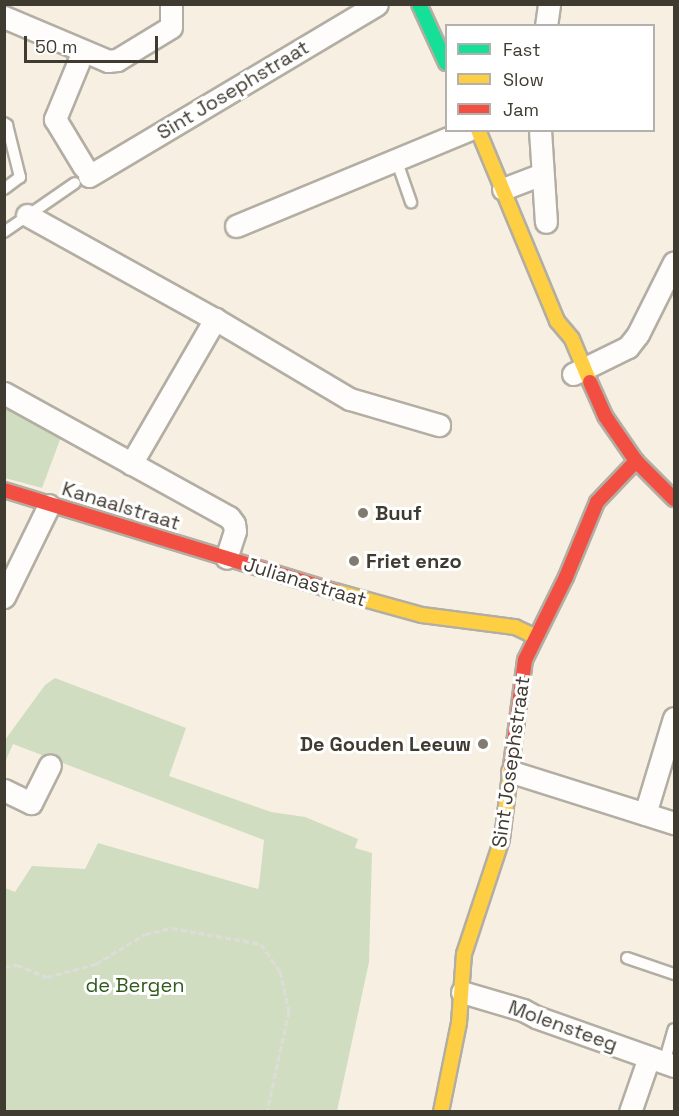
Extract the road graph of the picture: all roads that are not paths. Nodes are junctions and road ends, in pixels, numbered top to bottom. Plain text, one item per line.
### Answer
1 (171, 4) edge
2 (377, 4) edge
3 (419, 4) edge
4 (549, 4) edge
5 (4, 17) edge
6 (546, 24) edge
7 (83, 51) junction
8 (445, 59) edge
9 (4, 123) edge
10 (463, 132) edge
11 (479, 132) edge
12 (540, 132) edge
13 (396, 159) junction
14 (542, 174) junction
15 (83, 175) junction
16 (4, 189) edge
17 (503, 189) junction
18 (411, 202) dead end
19 (27, 215) junction
20 (546, 222) dead end
21 (236, 226) dead end
22 (4, 232) edge
23 (675, 262) edge
24 (216, 319) junction
25 (578, 372) junction
26 (4, 393) edge
27 (439, 425) dead end
28 (131, 464) junction
29 (632, 465) junction
30 (4, 490) edge
31 (675, 499) edge
32 (49, 505) junction
33 (675, 506) edge
34 (226, 558) junction
35 (4, 597) edge
36 (536, 637) junction
37 (675, 718) edge
38 (50, 765) dead end
39 (512, 772) junction
40 (4, 790) edge
41 (645, 814) junction
42 (675, 823) edge
43 (627, 958) dead end
44 (675, 974) edge
45 (462, 992) junction
46 (675, 1029) edge
47 (662, 1062) edge
48 (441, 1112) edge
49 (630, 1112) edge

1 - 7 street
2 - 15 street, Sint Josephstraat
3 - 8 street
4 - 6 street
5 - 7 street
7 - 15 street
9 - 16 lane
10 - 13 street
11 - 17 street
12 - 14 street
13 - 18 lane
13 - 21 street
14 - 17 street
14 - 20 street
15 - 19 lane, Sint Josephstraat
17 - 25 street
19 - 22 lane, Sint Josephstraat
19 - 24 street
23 - 25 street
24 - 27 street
24 - 28 street
25 - 29 street
26 - 28 street, Julianastraat
28 - 34 street, Julianastraat
29 - 31 street
29 - 33 street
29 - 36 street, Sint Josephstraat
30 - 32 street, Kanaalstraat
32 - 34 street, Kanaalstraat
32 - 35 street
34 - 36 street, Julianastraat
36 - 39 street, Sint Josephstraat
37 - 41 street
38 - 40 street
39 - 41 street
39 - 45 street, Sint Josephstraat
41 - 42 street
43 - 44 lane
45 - 47 street, Molensteeg
45 - 48 street, Sint Josephstraat
46 - 47 lane
47 - 49 street

